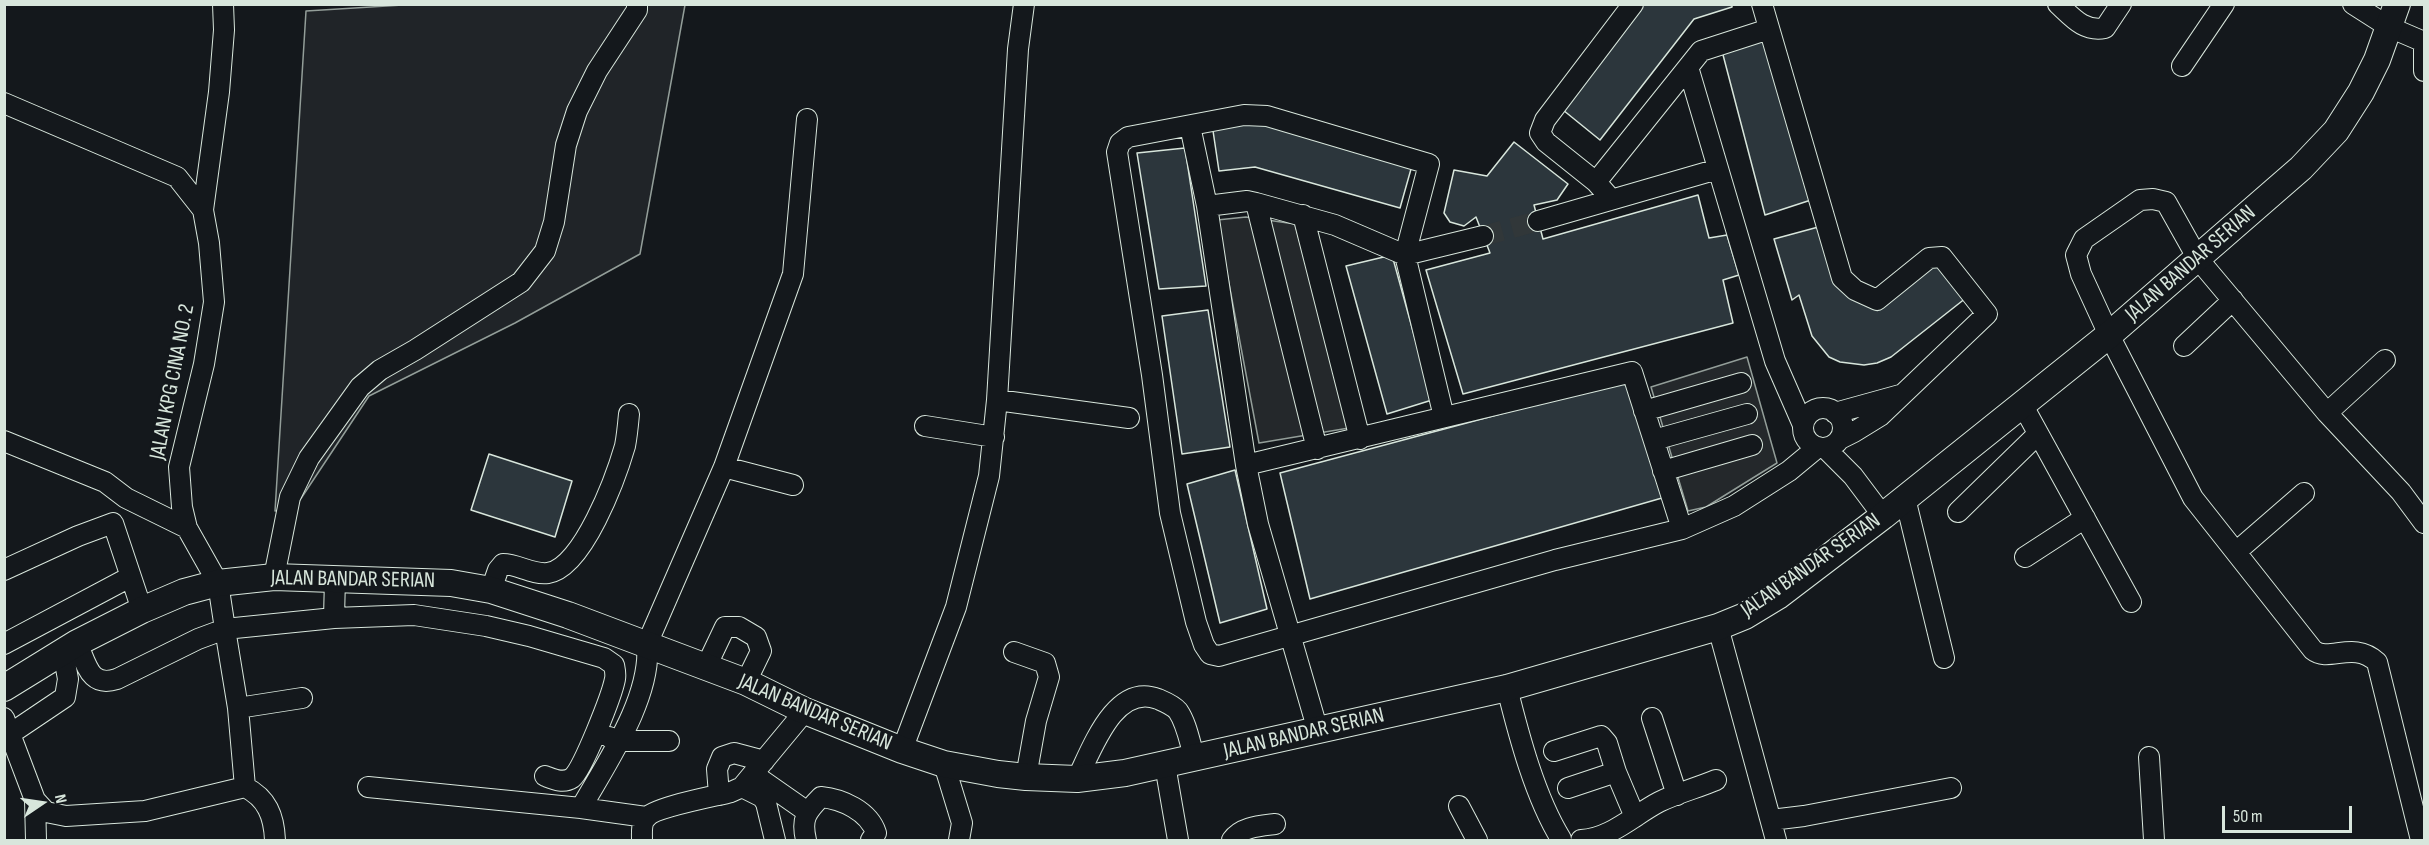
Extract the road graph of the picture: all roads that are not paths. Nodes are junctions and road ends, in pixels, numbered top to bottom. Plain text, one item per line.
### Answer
1 (223, 4) edge
2 (637, 4) edge
3 (1024, 4) edge
4 (1633, 4) edge
5 (1762, 4) edge
6 (2058, 4) edge
7 (2121, 4) edge
8 (2224, 4) edge
9 (2353, 4) edge
10 (2393, 16) edge
11 (1769, 29) junction
12 (2424, 49) edge
13 (2182, 66) dead end
14 (1688, 67) junction
15 (2424, 70) edge
16 (4, 103) edge
17 (807, 118) dead end
18 (1190, 126) junction
19 (1718, 169) junction
20 (1596, 182) junction
21 (1611, 199) junction
22 (1256, 203) junction
23 (1207, 206) junction
24 (203, 210) junction
25 (1303, 215) junction
26 (1538, 221) tunnel mouth
27 (1483, 236) tunnel mouth
28 (1405, 255) junction
29 (2198, 259) junction
30 (2233, 300) junction
31 (2109, 335) junction
32 (2184, 346) dead end
33 (2385, 360) dead end
34 (1775, 361) junction
35 (1741, 383) dead end
36 (1902, 394) junction
37 (997, 400) junction
38 (2022, 405) junction
39 (1644, 411) junction
40 (1826, 411) junction
41 (2327, 413) junction
42 (630, 414) dead end
43 (1747, 414) dead end
44 (1444, 417) junction
45 (1128, 418) dead end
46 (925, 426) dead end
47 (2038, 434) junction
48 (993, 437) junction
49 (1360, 439) junction
50 (1654, 440) junction
51 (1821, 440) junction
52 (4, 441) edge
53 (1752, 444) dead end
54 (1317, 449) junction
55 (1246, 465) junction
56 (724, 466) junction
57 (1663, 471) junction
58 (793, 485) dead end
59 (2304, 493) dead end
60 (126, 498) junction
61 (1905, 498) junction
62 (1958, 512) dead end
63 (1883, 516) junction
64 (2085, 518) junction
65 (113, 523) junction
66 (2424, 523) edge
67 (187, 528) junction
68 (1682, 529) junction
69 (2236, 552) junction
70 (2025, 557) dead end
71 (4, 570) edge
72 (130, 577) junction
73 (273, 577) junction
74 (335, 578) junction
75 (419, 581) junction
76 (219, 583) junction
77 (491, 590) junction
78 (2131, 602) dead end
79 (541, 606) junction
80 (142, 610) junction
81 (414, 615) junction
82 (334, 618) junction
83 (1718, 627) junction
84 (225, 628) junction
85 (529, 636) junction
86 (1290, 637) junction
87 (4, 644) edge
88 (647, 644) junction
89 (70, 647) junction
90 (1014, 652) dead end
91 (1944, 658) dead end
92 (706, 667) junction
93 (746, 682) junction
94 (4, 688) edge
95 (1507, 688) junction
96 (302, 698) dead end
97 (238, 708) junction
98 (805, 711) junction
99 (1652, 718) dead end
100 (8, 725) edge
101 (1318, 730) junction
102 (595, 732) junction
103 (618, 741) junction
104 (669, 741) dead end
105 (902, 750) junction
106 (1554, 751) dead end
107 (2149, 757) dead end
108 (1195, 759) junction
109 (944, 764) junction
110 (1165, 765) junction
111 (1616, 772) junction
112 (753, 774) junction
113 (545, 776) dead end
114 (1026, 777) junction
115 (1077, 778) junction
116 (1716, 780) dead end
117 (245, 787) junction
118 (368, 787) dead end
119 (1568, 788) dead end
120 (1951, 788) dead end
121 (719, 795) junction
122 (1677, 795) junction
123 (35, 800) junction
124 (1459, 806) dead end
125 (581, 808) junction
126 (806, 812) junction
127 (646, 817) junction
128 (1635, 817) junction
129 (1771, 820) junction
130 (1275, 824) dead end
131 (1608, 837) edge
132 (36, 840) edge
133 (275, 840) edge
134 (642, 840) edge
135 (775, 840) edge
136 (806, 840) edge
137 (871, 840) edge
138 (959, 840) edge
139 (1178, 840) edge
140 (1232, 840) edge
141 (1477, 840) edge
142 (1564, 840) edge
143 (1581, 840) edge
144 (1776, 840) edge
145 (2154, 840) edge
146 (2421, 840) edge

1 - 24 street
2 - 73 street
3 - 37 street
4 - 20 street
5 - 11 street
6 - 7 street
8 - 13 street
9 - 10 street
10 - 12 street
10 - 29 main road, JALAN BANDAR SERIAN
11 - 14 street
11 - 36 street
12 - 15 street
14 - 19 street
14 - 20 street
16 - 24 street
17 - 56 street
18 - 23 street
18 - 28 street
18 - 86 street
19 - 21 street
19 - 34 street
20 - 21 street
21 - 26 street
22 - 23 street
22 - 25 street
22 - 54 street
23 - 55 street
24 - 67 street, JALAN KPG CINA NO. 2
25 - 28 street
25 - 49 street
27 - 28 street
28 - 44 street
29 - 30 street
29 - 31 main road, JALAN BANDAR SERIAN
29 - 31 street
30 - 32 street
30 - 41 street
31 - 38 main road, JALAN BANDAR SERIAN
31 - 69 street
33 - 41 street
34 - 40 street
34 - 51 street
35 - 39 street
36 - 40 street
36 - 51 street
37 - 45 street
37 - 48 street
38 - 47 street
38 - 61 main road, JALAN BANDAR SERIAN
39 - 44 street
39 - 50 street
40 - 51 street
40 - 51 street
41 - 66 street
42 - 77 street
43 - 50 street
44 - 49 street
46 - 48 street
47 - 62 street
47 - 64 street
48 - 105 street
49 - 54 street
50 - 57 street
51 - 63 street
51 - 68 street
52 - 60 street
53 - 57 street
54 - 55 street
55 - 86 street
56 - 58 street
56 - 88 street
57 - 68 street
59 - 69 street
60 - 65 street
60 - 67 street
61 - 63 main road, JALAN BANDAR SERIAN
61 - 91 street
63 - 83 main road, JALAN BANDAR SERIAN
64 - 70 street
64 - 78 street
65 - 71 street
65 - 72 street
67 - 76 street
68 - 86 street
69 - 146 street
72 - 80 street
72 - 87 street
73 - 74 main road, JALAN BANDAR SERIAN
73 - 76 main road, JALAN BANDAR SERIAN
74 - 75 main road, JALAN BANDAR SERIAN
74 - 82 street
75 - 77 main road, JALAN BANDAR SERIAN
75 - 81 street
76 - 80 main road, JALAN BANDAR SERIAN
76 - 84 street
77 - 79 main road, JALAN BANDAR SERIAN
79 - 85 street
79 - 88 main road, JALAN BANDAR SERIAN
80 - 89 main road, JALAN BANDAR SERIAN
81 - 82 street
81 - 85 street
82 - 84 street
83 - 95 main road, JALAN BANDAR SERIAN
83 - 129 street
84 - 89 street
84 - 97 street
85 - 102 street
86 - 101 street
88 - 92 main road, JALAN BANDAR SERIAN
88 - 103 street
89 - 94 main road, JALAN BANDAR SERIAN
89 - 100 street
90 - 114 street
92 - 93 main road, JALAN BANDAR SERIAN
92 - 93 street
93 - 98 main road, JALAN BANDAR SERIAN
95 - 101 main road, JALAN BANDAR SERIAN
95 - 142 street
96 - 97 street
97 - 117 street
98 - 105 main road, JALAN BANDAR SERIAN
98 - 112 street
99 - 122 street
100 - 123 street
101 - 108 main road, JALAN BANDAR SERIAN
102 - 103 street
102 - 113 street
103 - 104 street
103 - 125 street
105 - 109 main road, JALAN BANDAR SERIAN
106 - 111 street
107 - 145 street
108 - 110 main road, JALAN BANDAR SERIAN
108 - 115 street
109 - 114 main road, JALAN BANDAR SERIAN
109 - 138 street
110 - 115 main road, JALAN BANDAR SERIAN
110 - 139 street
111 - 119 street
111 - 128 street
112 - 121 street
112 - 121 street
112 - 126 street
112 - 135 street
114 - 115 main road, JALAN BANDAR SERIAN
116 - 122 street
117 - 123 street
117 - 133 street
118 - 125 street
120 - 129 street
121 - 127 street
122 - 128 street
123 - 132 street
124 - 141 street
125 - 127 street
126 - 136 street
126 - 137 street
127 - 134 street
128 - 131 street
129 - 144 street
130 - 140 street
131 - 143 street

